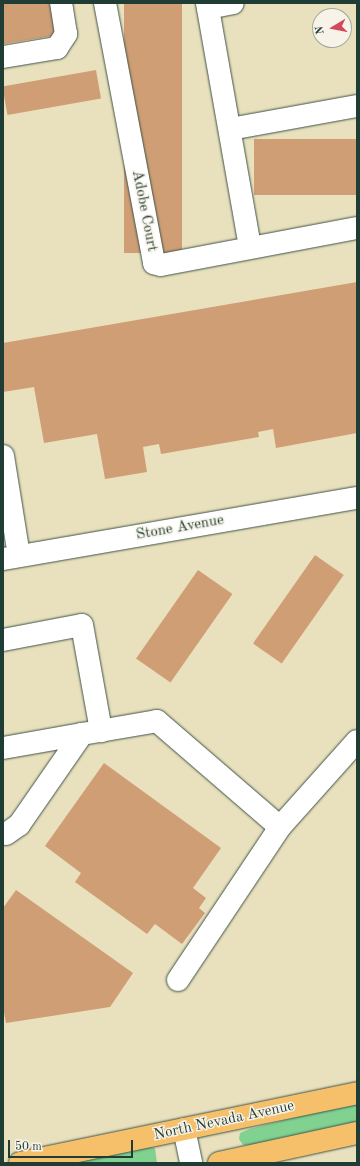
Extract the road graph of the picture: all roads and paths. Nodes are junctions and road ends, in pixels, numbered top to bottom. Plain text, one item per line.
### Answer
1 (61, 3) edge
2 (105, 3) edge
3 (233, 3) edge
4 (208, 5) edge
5 (3, 57) edge
6 (357, 106) edge
7 (230, 129) junction
8 (357, 228) edge
9 (250, 247) junction
10 (3, 456) edge
11 (357, 498) edge
12 (11, 557) edge
13 (3, 640) edge
14 (91, 732) junction
15 (357, 741) edge
16 (3, 748) edge
17 (280, 827) junction
18 (4, 834) edge
19 (178, 980) dead end
20 (357, 1093) edge
21 (184, 1129) junction
22 (357, 1134) edge
23 (229, 1162) edge
24 (20, 1163) edge
25 (191, 1163) edge

1 - 5 street
2 - 9 street, Adobe Court
3 - 4 street
4 - 7 street
6 - 7 street
7 - 9 street
8 - 9 street, Adobe Court
10 - 12 street
11 - 12 street, Stone Avenue
13 - 14 street
14 - 16 street
14 - 17 street
14 - 18 street
15 - 17 street
17 - 19 street
20 - 21 main road, North Nevada Avenue
21 - 24 main road, North Nevada Avenue
21 - 25 street
22 - 23 main road

